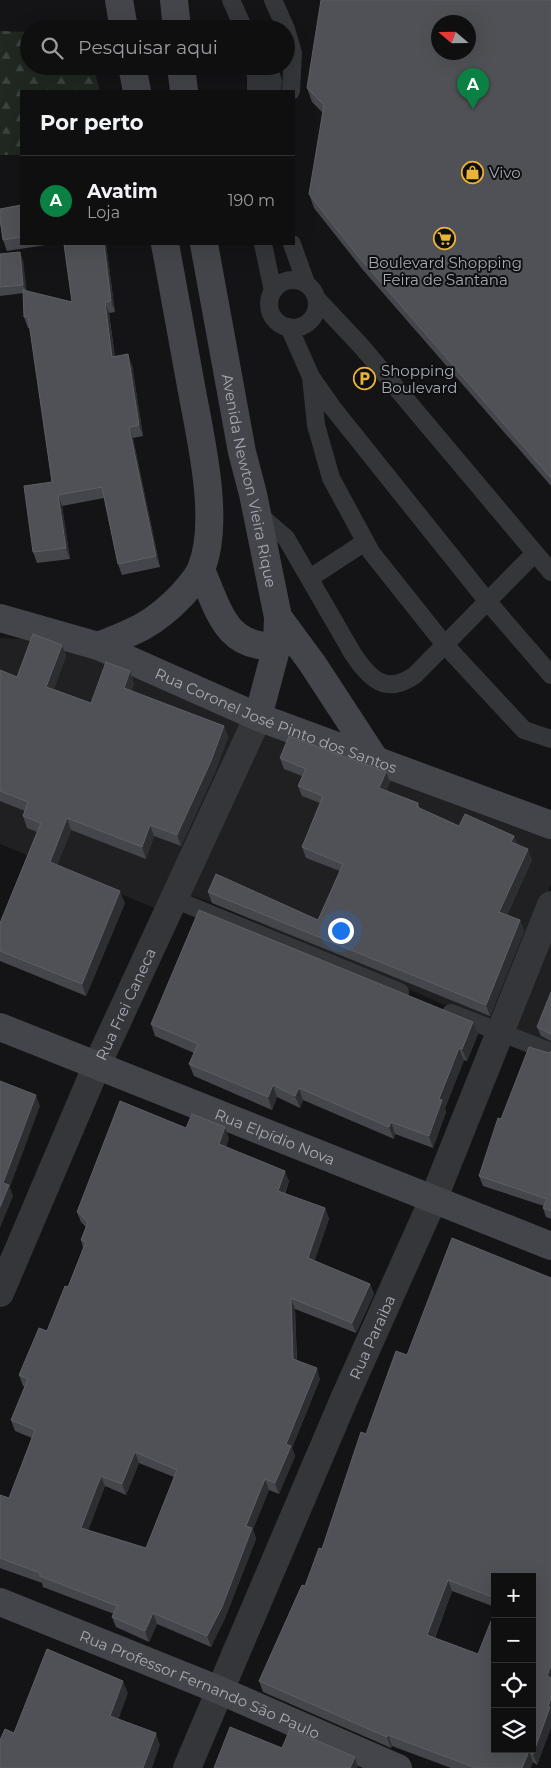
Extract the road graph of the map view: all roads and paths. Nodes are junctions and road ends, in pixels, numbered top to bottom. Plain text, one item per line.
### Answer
1 (119, 0) edge
2 (174, 0) edge
3 (231, 0) edge
4 (272, 0) edge
5 (122, 20) edge
6 (176, 20) edge
7 (240, 20) edge
8 (282, 20) edge
9 (134, 75) edge
10 (182, 75) edge
11 (256, 75) edge
12 (271, 75) edge
13 (292, 75) edge
14 (137, 90) edge
15 (184, 90) edge
16 (256, 90) edge
17 (272, 90) edge
18 (291, 90) edge
19 (165, 245) edge
20 (204, 245) edge
21 (262, 245) edge
22 (292, 245) edge
23 (306, 283) junction
24 (273, 291) junction
25 (316, 298) junction
26 (289, 327) junction
27 (311, 377) junction
28 (257, 513) junction
29 (365, 542) junction
30 (535, 553) junction
31 (201, 570) junction
32 (551, 572) edge
33 (310, 578) junction
34 (488, 602) junction
35 (0, 618) edge
36 (278, 618) junction
37 (445, 645) junction
38 (98, 646) junction
39 (277, 646) junction
40 (551, 675) edge
41 (258, 716) junction
42 (551, 739) edge
43 (374, 758) junction
44 (551, 826) edge
45 (174, 899) junction
46 (551, 905) edge
47 (418, 999) edge
48 (436, 1007) edge
49 (0, 1027) edge
50 (499, 1033) junction
51 (551, 1052) edge
52 (97, 1065) junction
53 (433, 1200) junction
54 (551, 1246) edge
55 (0, 1293) edge
56 (0, 1602) edge
57 (219, 1690) junction
58 (187, 1768) edge
59 (398, 1768) edge

1 - 5 street
2 - 6 street
3 - 7 lane
4 - 8 lane
9 - 14 street
10 - 15 street
11 - 16 lane
12 - 17 lane
13 - 18 lane
19 - 31 street
20 - 28 street, Avenida Newton Vieira Rique
21 - 24 lane
22 - 23 lane
23 - 24 lane
23 - 25 lane
24 - 26 lane
25 - 26 lane
25 - 30 lane
26 - 27 lane
27 - 29 lane
27 - 34 lane
28 - 33 lane
28 - 36 street, Avenida Newton Vieira Rique
29 - 33 lane
29 - 37 lane
30 - 32 lane
30 - 34 lane
31 - 38 street
31 - 39 street
33 - 37 lane
34 - 37 lane
34 - 40 lane
35 - 38 street, Rua Coronel José Pinto dos Santos
36 - 39 street, Avenida Newton Vieira Rique
36 - 43 street
37 - 42 lane
38 - 41 street, Rua Coronel José Pinto dos Santos
39 - 41 street, Avenida Newton Vieira Rique
41 - 43 street, Rua Coronel José Pinto dos Santos
41 - 45 street, Rua Frei Caneca
43 - 44 street, Rua Coronel José Pinto dos Santos
45 - 47 lane
45 - 52 street, Rua Frei Caneca
46 - 50 street, Rua Paraiba
48 - 50 lane
49 - 52 street, Rua Elpídio Nova
50 - 51 lane
50 - 53 street, Rua Paraiba
52 - 53 street, Rua Elpídio Nova
52 - 55 street, Rua Frei Caneca
53 - 54 street, Rua Elpídio Nova
53 - 57 street, Rua Paraiba
56 - 57 street, Rua Professor Fernando São Paulo
57 - 58 street, Rua Paraiba
57 - 59 street, Rua Professor Fernando São Paulo

